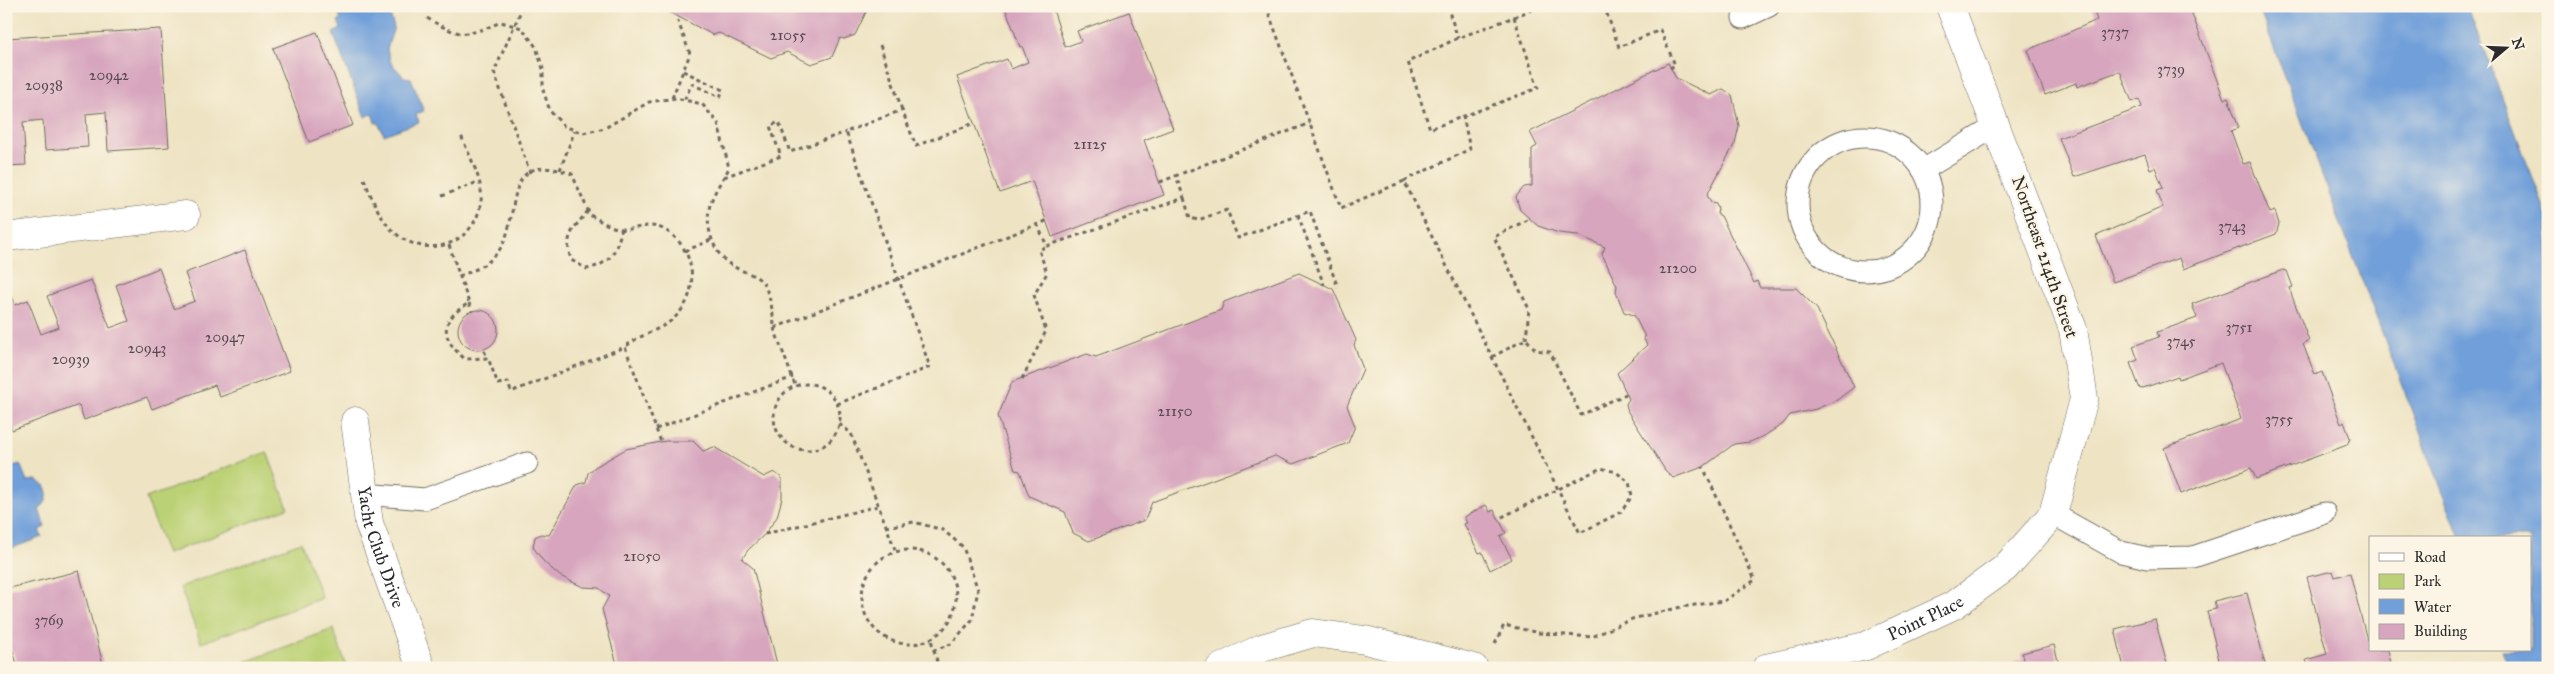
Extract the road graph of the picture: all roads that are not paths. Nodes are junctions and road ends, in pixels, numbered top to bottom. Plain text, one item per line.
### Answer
1 (1769, 6) edge
2 (1950, 6) edge
3 (1743, 18) dead end
4 (1996, 126) junction
5 (1923, 170) junction
6 (186, 216) dead end
7 (6, 237) edge
8 (355, 421) dead end
9 (527, 463) dead end
10 (364, 494) junction
11 (2325, 513) dead end
12 (2053, 514) junction
13 (1483, 659) edge
14 (422, 668) edge
15 (1220, 668) edge
16 (1766, 668) edge

1 - 3 lane
2 - 4 street, Northeast 214th Street
4 - 5 lane
4 - 12 street, Northeast 214th Street
5 - 5 lane
6 - 7 street
8 - 10 street, Yacht Club Drive
9 - 10 lane
10 - 14 street, Yacht Club Drive
11 - 12 lane
12 - 16 street, Point Place
13 - 15 street

